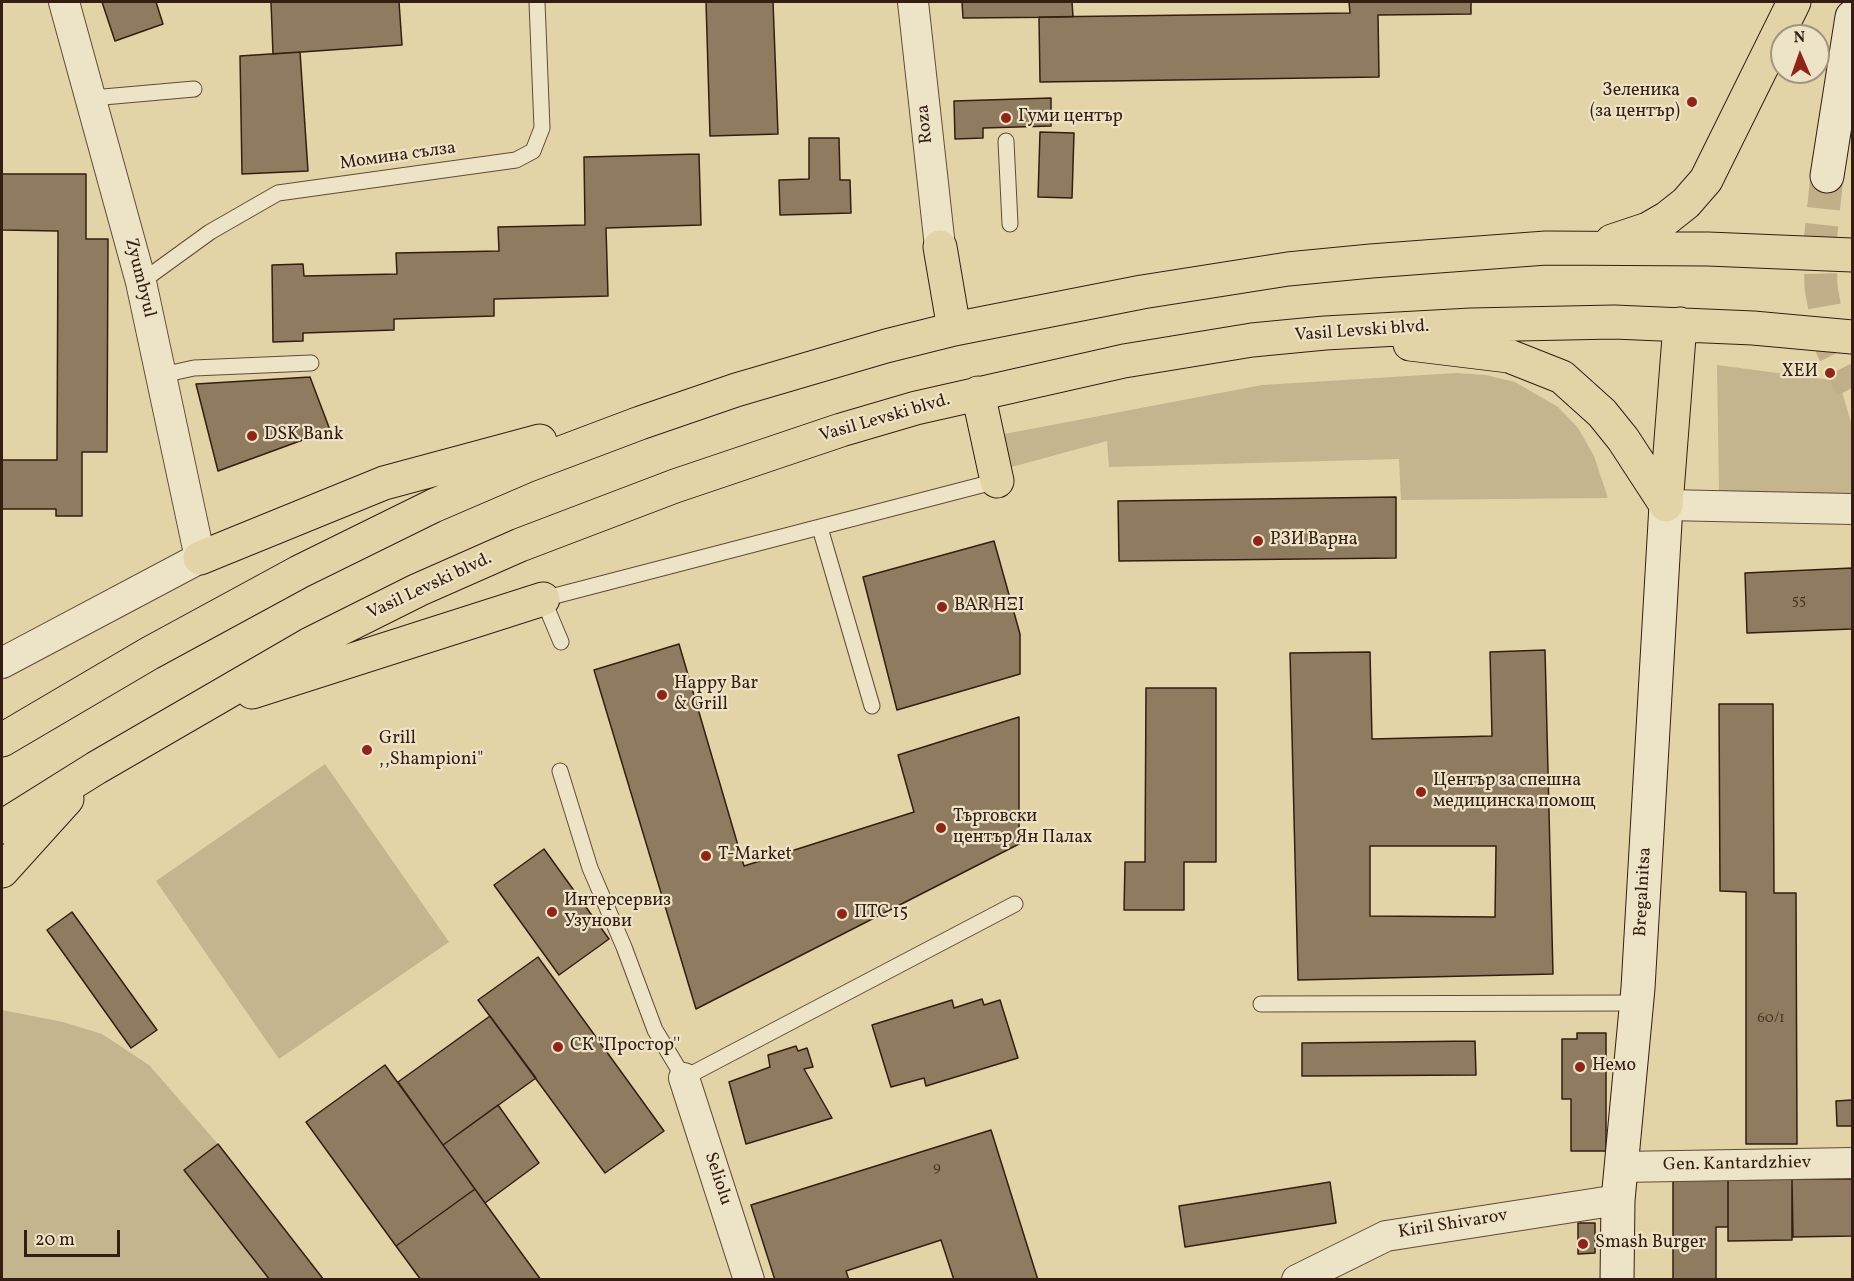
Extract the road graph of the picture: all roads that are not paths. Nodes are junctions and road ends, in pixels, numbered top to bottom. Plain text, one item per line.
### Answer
1 (64, 2) edge
2 (537, 2) edge
3 (913, 2) edge
4 (1794, 2) edge
5 (1852, 17) edge
6 (194, 89) dead end
7 (92, 98) junction
8 (1006, 141) dead end
9 (1827, 176) tunnel mouth
10 (1010, 224) dead end
11 (940, 247) joint
12 (1590, 248) junction
13 (1852, 255) edge
14 (141, 282) junction
15 (1680, 324) junction
16 (954, 329) junction
17 (1325, 333) junction
18 (1852, 337) edge
19 (311, 363) dead end
20 (162, 375) junction
21 (736, 390) junction
22 (978, 393) junction
23 (997, 481) joint
24 (1666, 505) junction
25 (1852, 509) edge
26 (820, 528) junction
27 (200, 558) junction
28 (543, 599) junction
29 (561, 642) dead end
30 (2, 663) edge
31 (872, 705) dead end
32 (191, 712) junction
33 (2, 740) edge
34 (96, 768) junction
35 (560, 771) dead end
36 (2, 827) edge
37 (2, 871) edge
38 (1015, 904) dead end
39 (1637, 1003) junction
40 (1261, 1004) dead end
41 (684, 1078) junction
42 (1852, 1163) edge
43 (1621, 1167) junction
44 (1618, 1200) junction
45 (749, 1280) edge
46 (1297, 1280) edge
47 (1617, 1280) edge

1 - 7 street, Zyumbyul
2 - 14 lane, Момина сълза
3 - 11 street, Roza
4 - 12 highway
5 - 9 street
6 - 7 lane
7 - 14 street, Zyumbyul
8 - 10 lane
11 - 16 highway
12 - 13 highway
12 - 16 highway
14 - 20 street, Zyumbyul
15 - 17 highway, Vasil Levski blvd.
15 - 18 highway, Vasil Levski blvd.
15 - 24 highway
16 - 21 highway
17 - 22 highway, Vasil Levski blvd.
17 - 24 highway
19 - 20 lane
20 - 27 street, Zyumbyul
21 - 27 highway
21 - 33 highway
22 - 23 highway
22 - 32 highway, Vasil Levski blvd.
23 - 26 lane
24 - 25 street
24 - 39 street, Bregalnitsa
26 - 28 lane
26 - 31 lane
27 - 30 street
28 - 29 lane
28 - 32 highway
32 - 34 highway, Vasil Levski blvd.
34 - 36 highway, Vasil Levski blvd.
34 - 37 highway
35 - 41 lane
38 - 41 lane
39 - 40 lane
39 - 43 street, Bregalnitsa
41 - 45 street, Seliolu
42 - 43 street, Gen. Kantardzhiev
43 - 44 street, Bregalnitsa
44 - 46 street, Kiril Shivarov
44 - 47 street, Bregalnitsa

